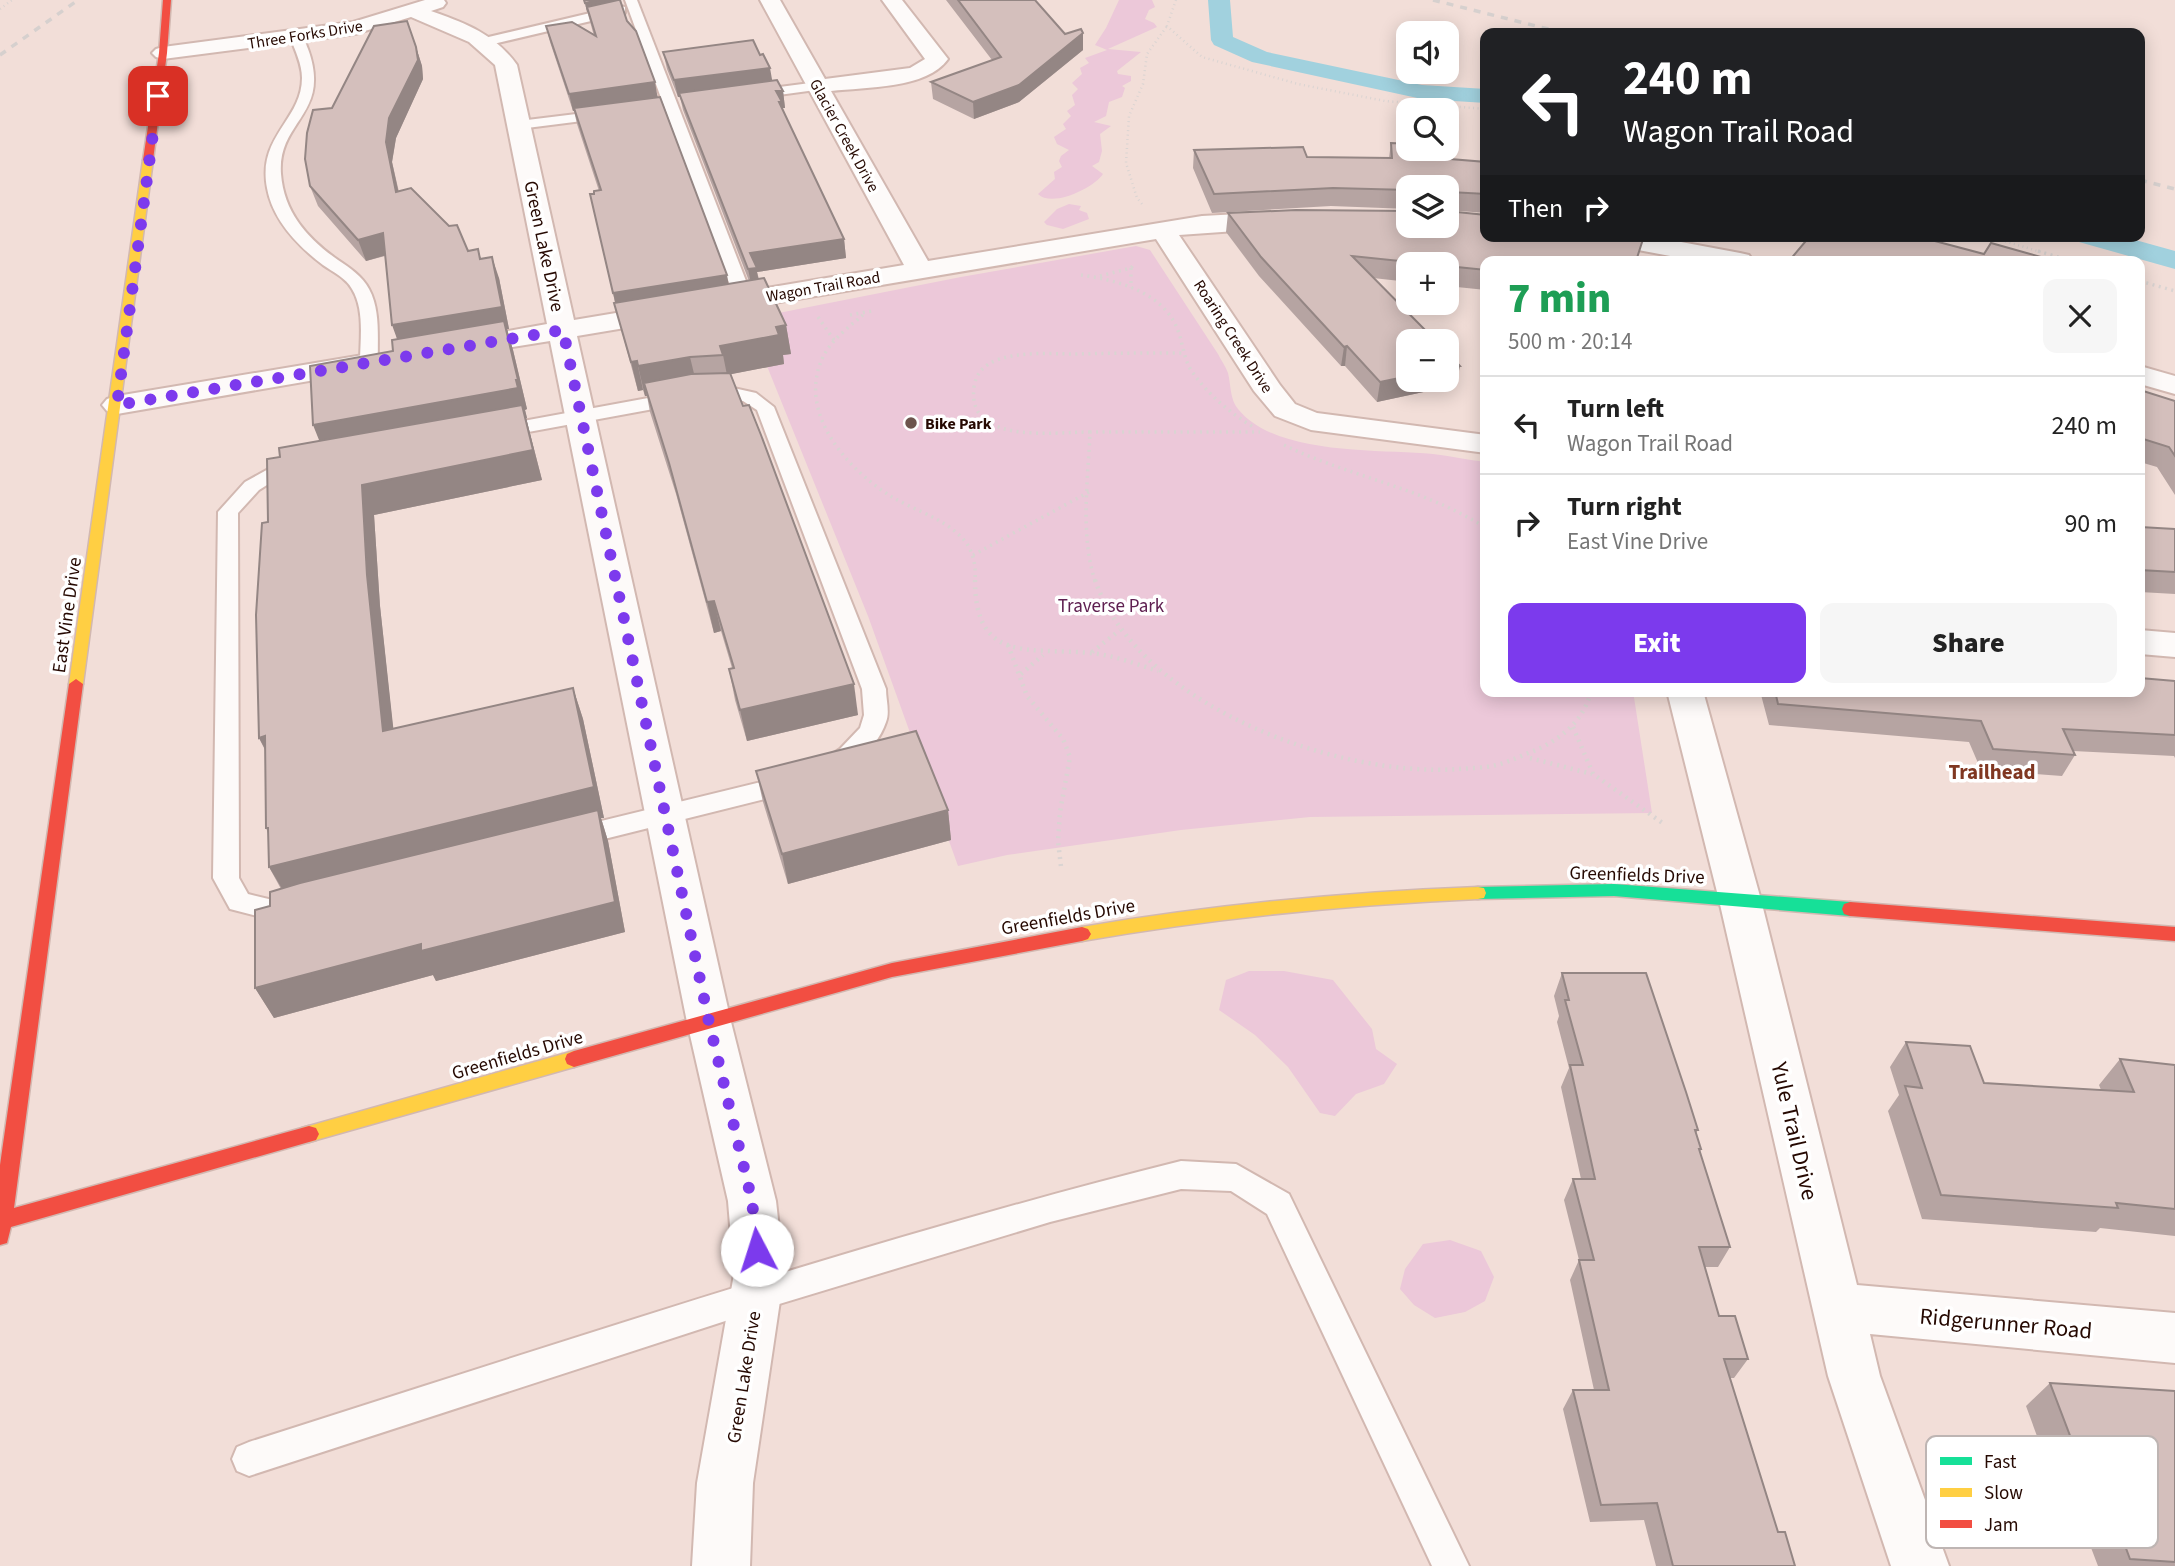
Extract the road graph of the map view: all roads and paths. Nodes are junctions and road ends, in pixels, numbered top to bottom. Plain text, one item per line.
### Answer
1 (12, 0) edge
2 (167, 0) edge
3 (771, 0) edge
4 (892, 0) edge
5 (1177, 0) edge
6 (633, 3) edge
7 (428, 6) edge
8 (0, 9) edge
9 (1167, 26) junction
10 (297, 37) junction
11 (485, 42) junction
12 (163, 53) junction
13 (818, 86) junction
14 (738, 97) edge
15 (1480, 109) edge
16 (630, 111) edge
17 (519, 125) junction
18 (1306, 219) edge
19 (1163, 230) junction
20 (1633, 242) edge
21 (2008, 242) edge
22 (1697, 256) edge
23 (2054, 256) edge
24 (1131, 268) dead end
25 (920, 270) junction
26 (1076, 275) dead end
27 (2145, 282) edge
28 (1131, 288) junction
29 (2175, 291) edge
30 (744, 299) junction
31 (875, 309) dead end
32 (865, 314) junction
33 (841, 315) dead end
34 (829, 316) dead end
35 (563, 330) junction
36 (834, 340) junction
37 (434, 352) edge
38 (1182, 353) junction
39 (382, 360) joint
40 (2145, 376) edge
41 (2175, 385) edge
42 (117, 405) junction
43 (580, 417) junction
44 (1253, 427) dead end
45 (1090, 432) junction
46 (1262, 432) dead end
47 (1279, 442) dead end
48 (1480, 443) edge
49 (1089, 492) junction
50 (1477, 522) joint
51 (1480, 524) edge
52 (973, 555) junction
53 (1120, 630) junction
54 (2145, 642) edge
55 (1008, 645) junction
56 (2175, 645) edge
57 (1091, 653) junction
58 (1043, 654) junction
59 (1159, 671) junction
60 (1021, 674) junction
61 (1588, 697) edge
62 (1687, 697) edge
63 (1573, 727) junction
64 (1529, 757) junction
65 (1593, 774) junction
66 (665, 815) junction
67 (1664, 824) dead end
68 (1061, 867) dead end
69 (1740, 900) junction
70 (2175, 934) edge
71 (709, 1022) junction
72 (1, 1228) edge
73 (755, 1296) junction
74 (1837, 1307) junction
75 (2175, 1338) edge
76 (250, 1459) dead end
77 (721, 1566) edge
78 (1451, 1566) edge
79 (1920, 1566) edge

1 - 8 path
2 - 12 street, East Vine Drive
3 - 13 street, Glacier Creek Drive
4 - 13 street
5 - 9 path
6 - 11 lane
6 - 30 lane
7 - 10 street, Three Forks Drive
7 - 11 street, Green Lake Drive
9 - 15 path
9 - 19 path
10 - 12 street, Three Forks Drive
10 - 39 lane
11 - 17 street, Green Lake Drive
12 - 42 street, East Vine Drive
13 - 14 lane
13 - 25 street, Glacier Creek Drive
16 - 17 lane
17 - 35 street, Green Lake Drive
18 - 19 street, Wagon Trail Road
19 - 25 street, Wagon Trail Road
19 - 48 street, Roaring Creek Drive
20 - 22 street
21 - 23 path
24 - 28 path
25 - 30 street, Wagon Trail Road
26 - 28 path
27 - 29 path
28 - 38 path
30 - 35 street, Wagon Trail Road
31 - 32 path
32 - 33 path
32 - 36 path
34 - 36 path
35 - 37 street, Wagon Trail Road
35 - 43 street, Green Lake Drive
36 - 52 path
38 - 44 path
38 - 45 path
39 - 42 street
40 - 41 street
42 - 72 street, East Vine Drive
43 - 66 street, Green Lake Drive
43 - 66 lane
43 - 66 lane
45 - 46 path
45 - 49 path
47 - 50 path
49 - 52 path
49 - 53 path
50 - 51 path
52 - 55 path
53 - 57 path
53 - 59 path
54 - 56 street
55 - 58 path
55 - 60 path
57 - 58 path
57 - 59 path
58 - 60 path
59 - 64 path
60 - 68 path
61 - 63 path
62 - 69 street, Yule Trail Drive
63 - 64 path
63 - 65 path
64 - 65 path
65 - 67 path
66 - 71 street, Green Lake Drive
69 - 70 street, Greenfields Drive
69 - 71 street, Greenfields Drive
69 - 74 street, Yule Trail Drive
71 - 72 street, Greenfields Drive
71 - 73 street, Green Lake Drive
73 - 76 lane
73 - 77 street, Green Lake Drive
73 - 78 lane
74 - 75 street, Ridgerunner Road
74 - 79 street, Yule Trail Drive

